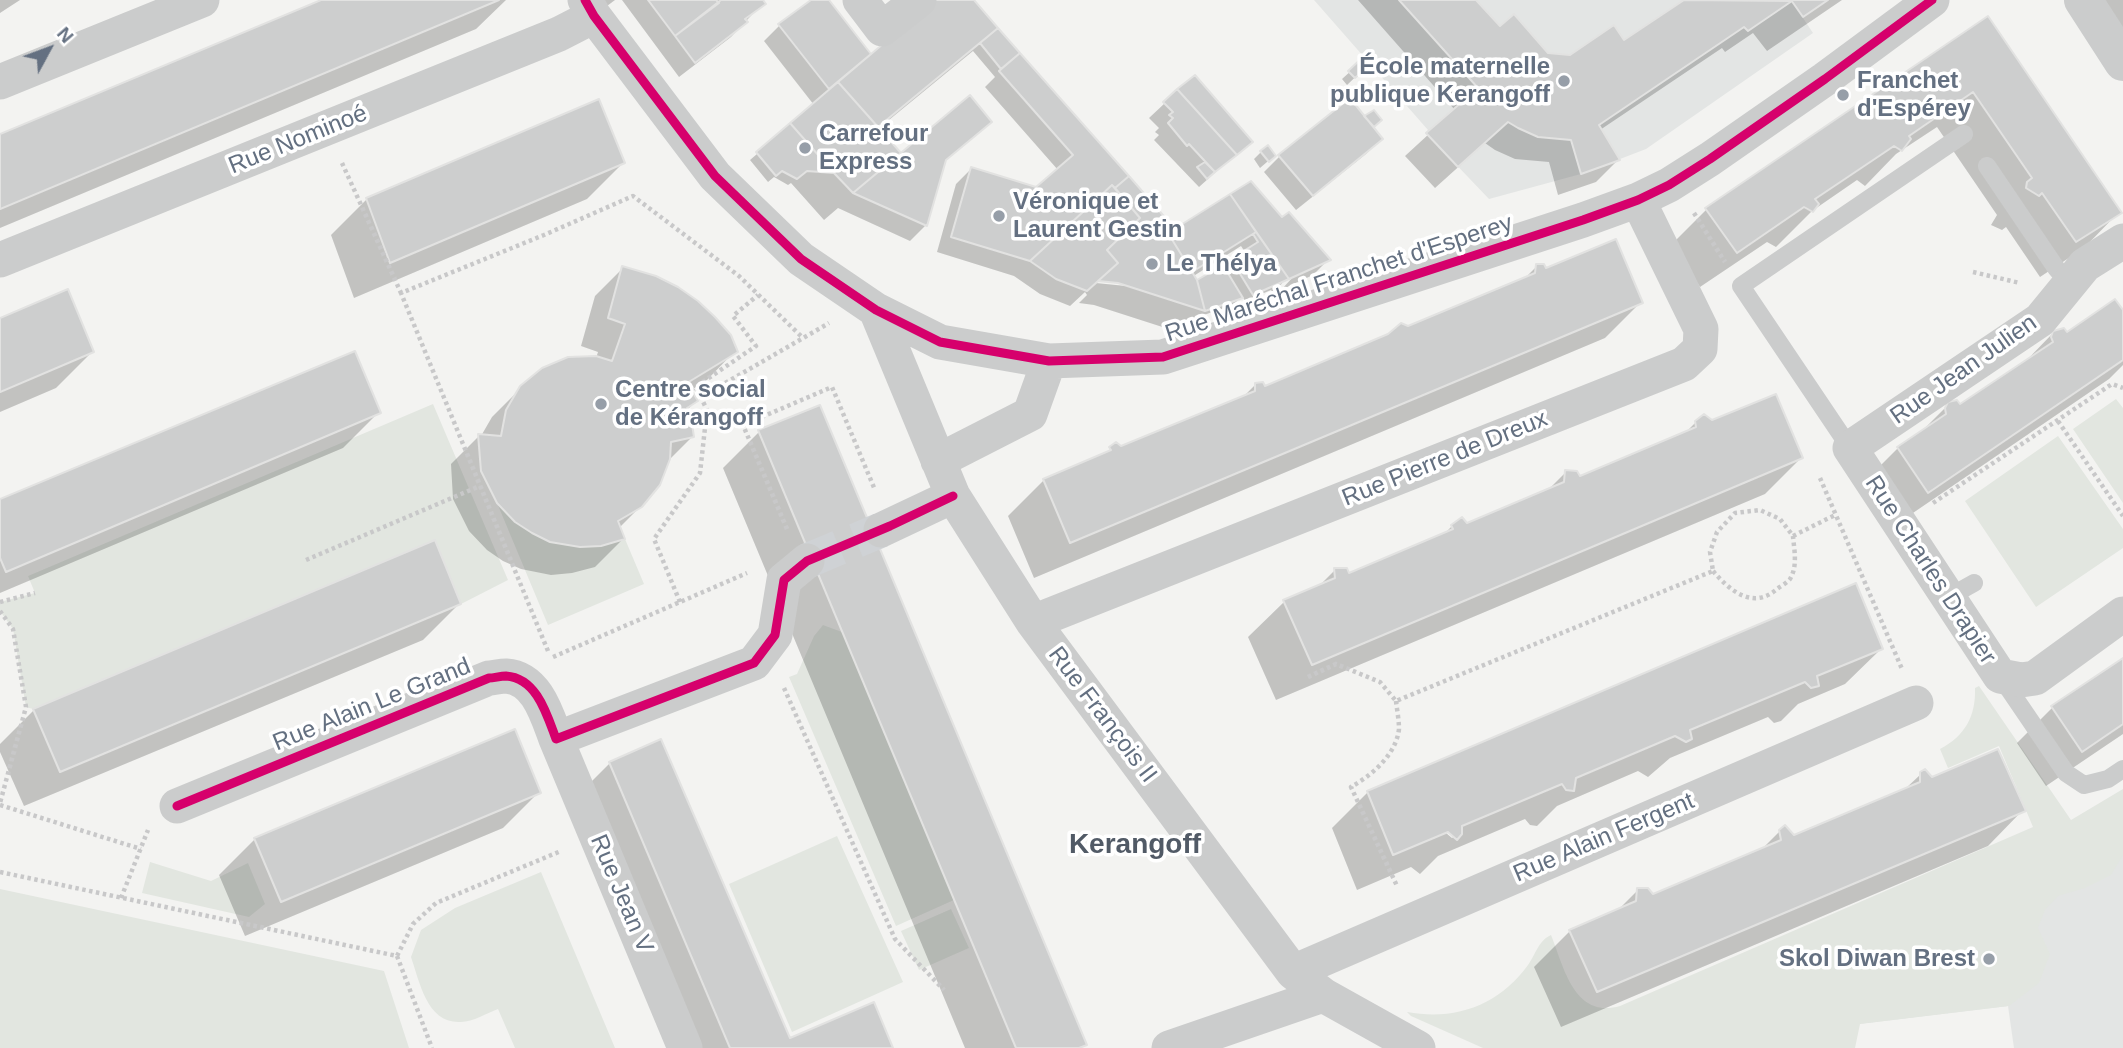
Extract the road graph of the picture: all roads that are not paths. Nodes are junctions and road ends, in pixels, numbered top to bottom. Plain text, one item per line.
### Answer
1 (202, 0) edge
2 (860, 0) edge
3 (919, 0) edge
4 (1932, 0) edge
5 (2083, 0) edge
6 (589, 8) edge
7 (2123, 62) edge
8 (0, 82) edge
9 (1964, 134) dead end
10 (1987, 166) dead end
11 (1638, 200) junction
12 (2123, 242) edge
13 (0, 260) edge
14 (2069, 284) junction
15 (868, 305) junction
16 (1049, 361) junction
17 (1850, 448) junction
18 (938, 461) junction
19 (953, 496) junction
20 (886, 528) tunnel mouth
21 (799, 550) tunnel mouth
22 (2115, 615) edge
23 (1033, 622) junction
24 (2000, 676) junction
25 (1916, 702) road end
26 (556, 739) junction
27 (2123, 769) edge
28 (177, 806) road end
29 (1293, 972) junction
30 (1323, 995) junction
31 (685, 1048) edge
32 (1169, 1048) edge
33 (1418, 1048) edge

1 - 8 street
2 - 3 street
4 - 11 street, Rue Maréchal Franchet d'Esperey
5 - 7 street
6 - 13 street, Rue Nominoé
6 - 15 street, Rue Maréchal Franchet d'Esperey
9 - 17 lane
10 - 14 lane
11 - 16 street, Rue Maréchal Franchet d'Esperey
11 - 23 street, Rue Pierre de Dreux
12 - 14 street, Rue Jean Julien
14 - 17 street, Rue Jean Julien
15 - 16 street, Rue Maréchal Franchet d'Esperey
15 - 18 street, Rue François II
16 - 18 street
17 - 24 street, Rue Charles Drapier
18 - 19 street, Rue François II
19 - 20 street
19 - 23 street, Rue François II
21 - 26 street
22 - 24 street, Rue Charles Drapier
23 - 29 street, Rue François II
24 - 27 lane
25 - 29 street, Rue Alain Fergent
26 - 28 street, Rue Alain Le Grand
26 - 31 street, Rue Jean V
29 - 30 street, Rue François II
30 - 32 street
30 - 33 street, Rue François II

